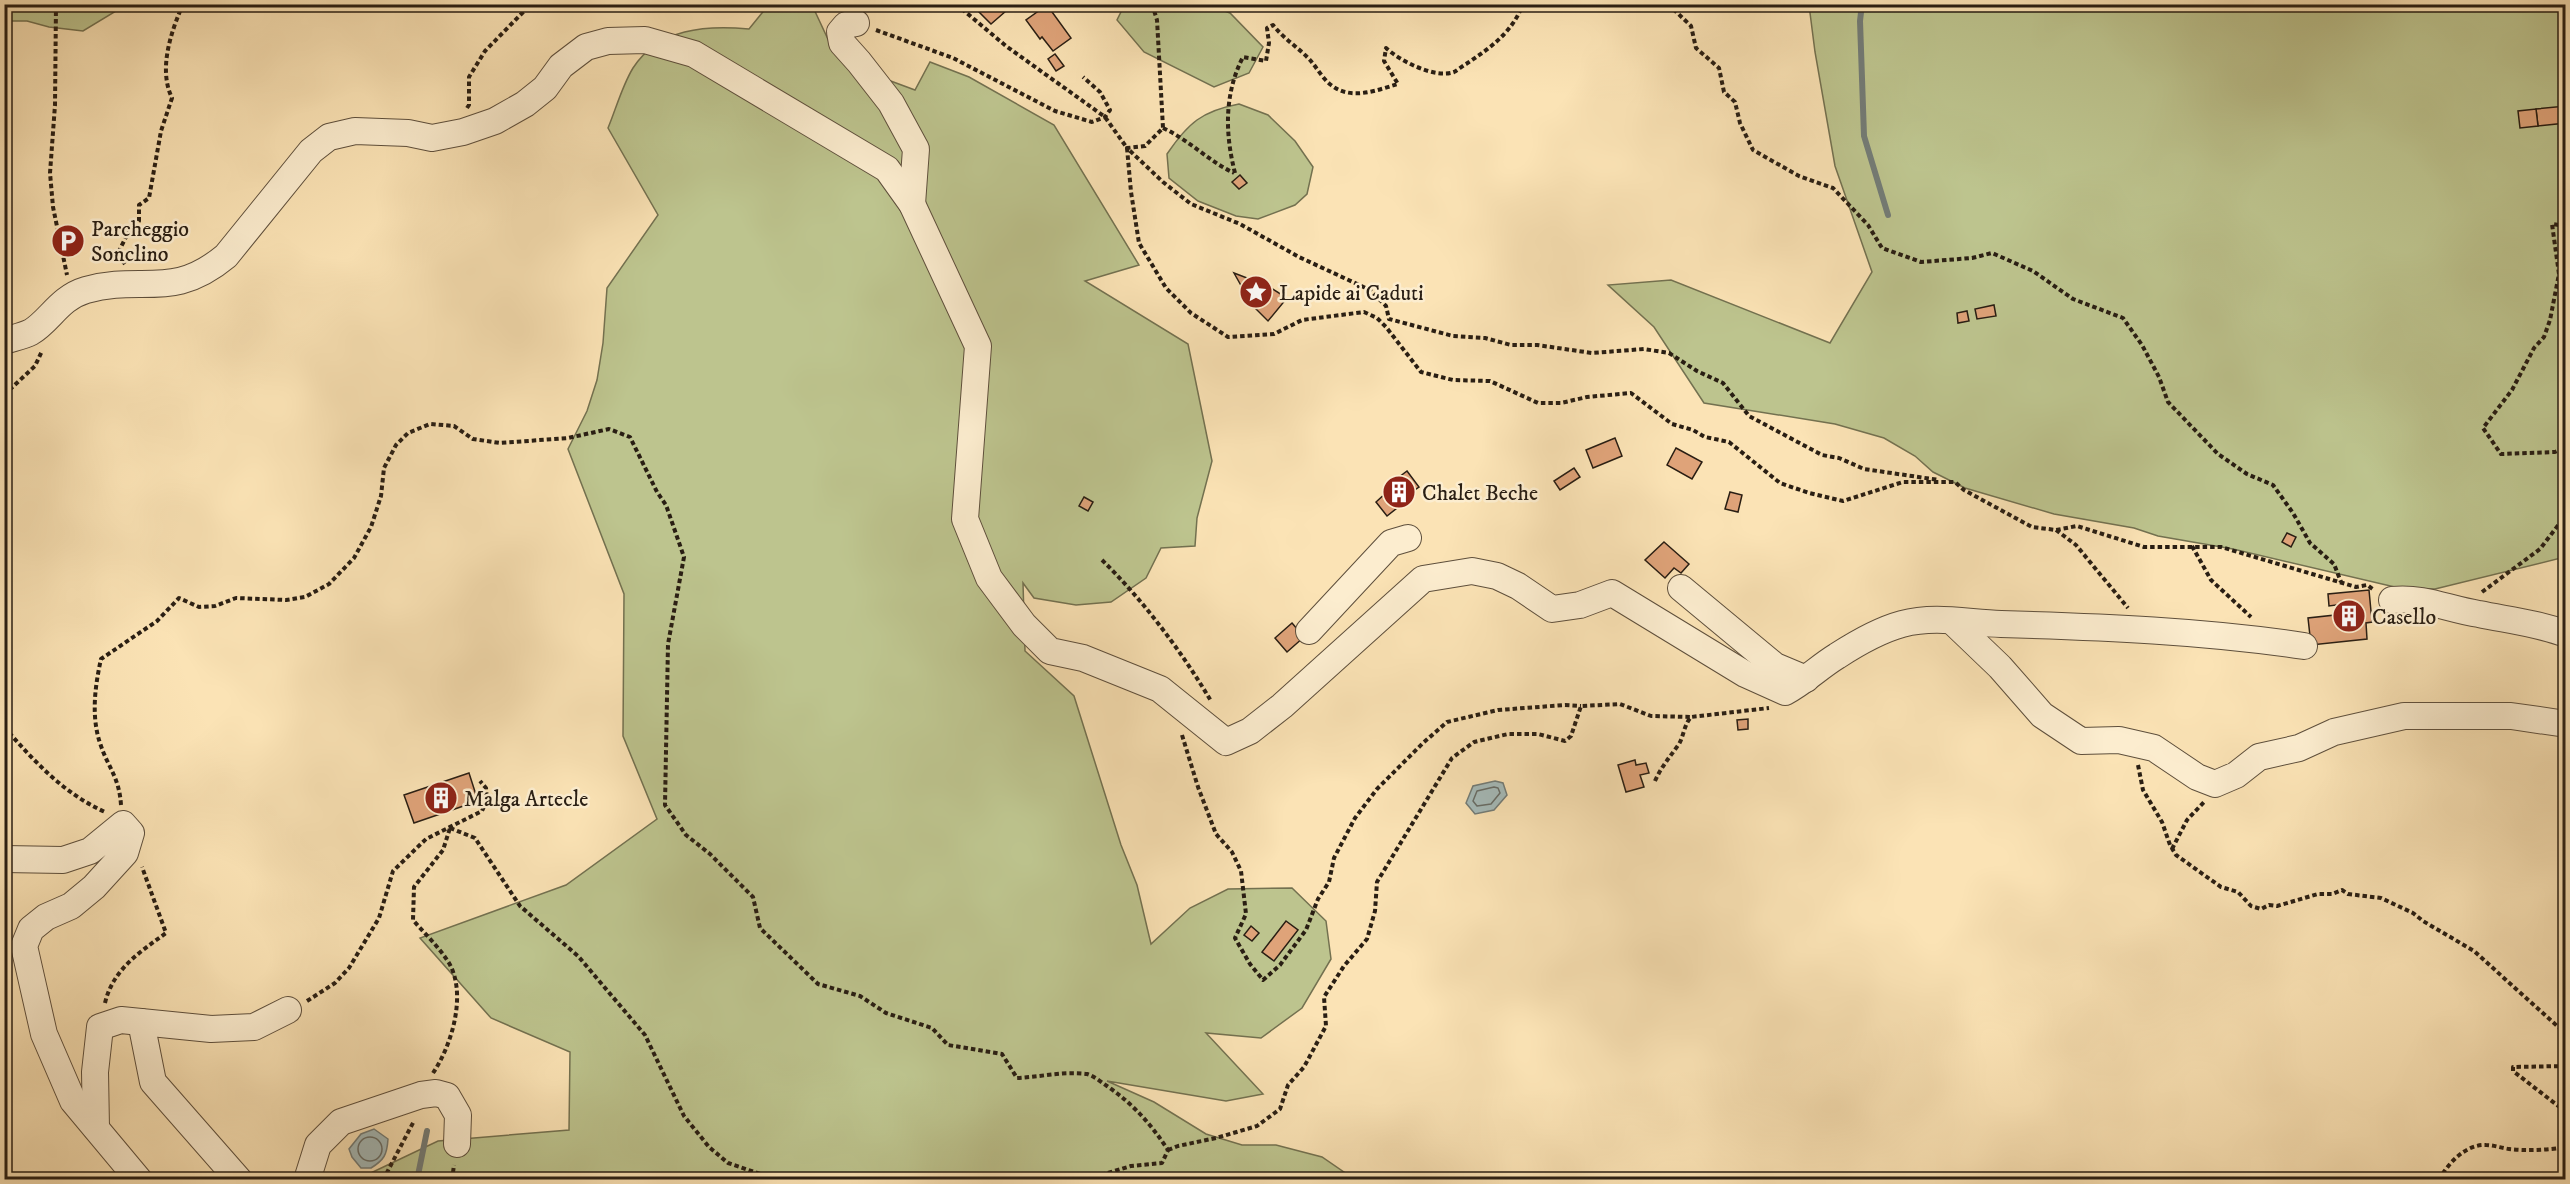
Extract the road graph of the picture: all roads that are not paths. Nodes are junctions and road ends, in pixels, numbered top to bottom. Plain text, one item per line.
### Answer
1 (856, 23) road end
2 (912, 204) junction
3 (4, 341) edge
4 (1408, 538) dead end
5 (1681, 588) dead end
6 (2392, 600) dead end
7 (1952, 621) junction
8 (1309, 630) dead end
9 (2565, 634) edge
10 (2304, 646) dead end
11 (1799, 684) junction
12 (2565, 724) edge
13 (4, 859) edge
14 (288, 1011) road end
15 (141, 1022) junction
16 (96, 1128) junction
17 (457, 1144) dead end
18 (139, 1179) edge
19 (239, 1179) edge
20 (307, 1179) edge

1 - 2 street
2 - 3 street
2 - 11 street
4 - 8 street
5 - 11 street
6 - 9 street
7 - 10 street
7 - 11 street
7 - 12 street
13 - 16 street
14 - 15 street
15 - 16 street
15 - 19 street
16 - 18 street
17 - 20 street

